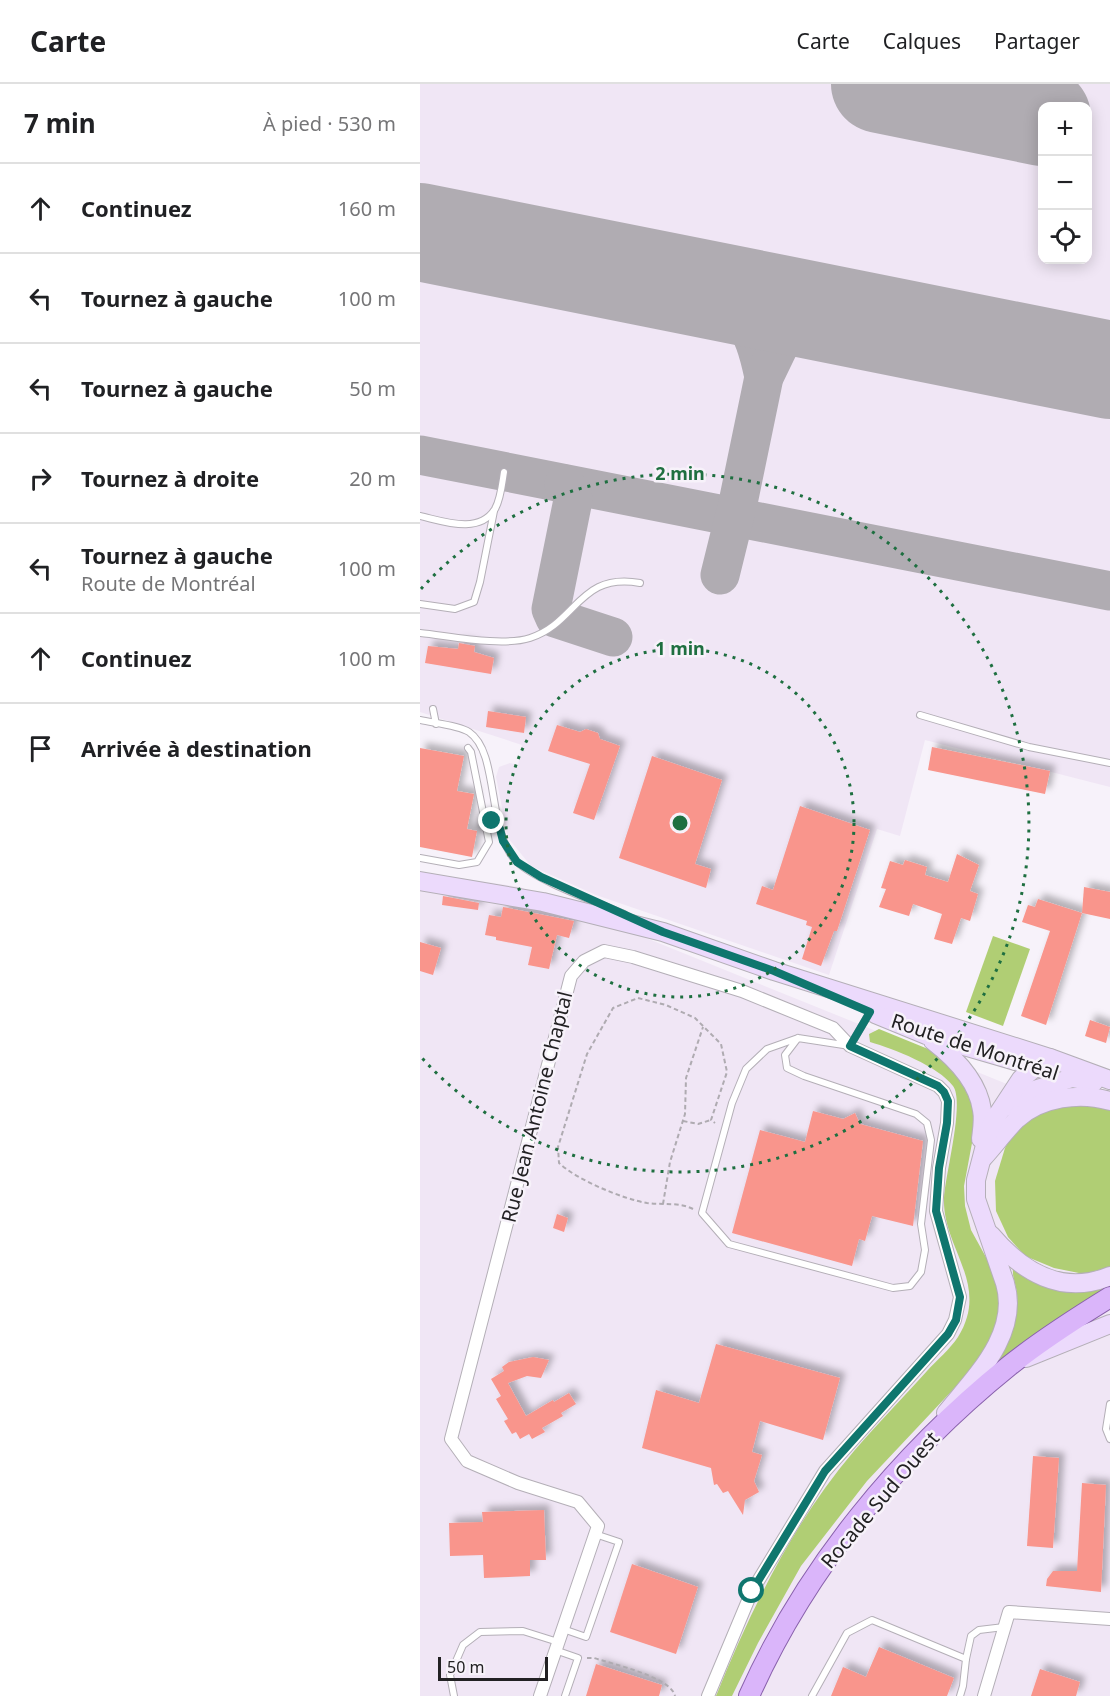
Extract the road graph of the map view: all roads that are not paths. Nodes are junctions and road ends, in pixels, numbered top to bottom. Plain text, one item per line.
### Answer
1 (504, 472) dead end
2 (494, 511) junction
3 (420, 516) edge
4 (640, 583) dead end
5 (420, 604) edge
6 (420, 633) edge
7 (433, 709) dead end
8 (920, 715) dead end
9 (420, 720) edge
10 (436, 724) junction
11 (468, 748) dead end
12 (1110, 763) edge
13 (495, 809) junction
14 (483, 812) junction
15 (492, 821) junction
16 (500, 829) junction
17 (487, 833) junction
18 (420, 858) edge
19 (420, 881) edge
20 (663, 932) junction
21 (774, 971) junction
22 (870, 1012) junction
23 (926, 1035) junction
24 (798, 1038) junction
25 (850, 1046) junction
26 (1043, 1062) junction
27 (1072, 1078) junction
28 (1110, 1080) edge
29 (1110, 1085) edge
30 (1110, 1091) edge
31 (1110, 1101) edge
32 (1004, 1108) junction
33 (980, 1162) junction
34 (984, 1226) junction
35 (1110, 1276) edge
36 (1110, 1297) edge
37 (1110, 1324) edge
38 (1011, 1365) junction
39 (1110, 1404) edge
40 (1110, 1439) edge
41 (918, 1448) junction
42 (595, 1534) junction
43 (1110, 1619) edge
44 (1004, 1627) junction
45 (562, 1629) junction
46 (557, 1646) junction
47 (966, 1659) junction
48 (454, 1696) edge
49 (540, 1696) edge
50 (565, 1696) edge
51 (708, 1696) edge
52 (749, 1696) edge
53 (812, 1696) edge
54 (960, 1696) edge
55 (984, 1696) edge

1 - 2 lane
2 - 3 lane
2 - 5 lane
4 - 6 lane
7 - 10 lane
8 - 12 lane
9 - 10 lane
10 - 13 lane
11 - 14 lane
13 - 15 lane
13 - 16 lane
14 - 15 lane
14 - 17 lane
15 - 16 lane
15 - 17 lane
16 - 20 lane
17 - 18 lane
19 - 20 main road, Route de Montréal
20 - 21 main road, Route de Montréal
21 - 22 main road, Route de Montréal
21 - 26 main road, Route de Montréal
22 - 23 main road, Route de Montréal
22 - 25 lane
23 - 26 main road, Route de Montréal
23 - 33 main road
24 - 24 lane
24 - 25 lane
25 - 42 street, Rue Jean Antoine Chaptal
25 - 51 street, Rue Jean Antoine Chaptal
26 - 27 main road, Route de Montréal
26 - 28 main road, Route de Montréal
26 - 32 main road
27 - 29 main road
27 - 30 main road, Route de Montréal
27 - 32 main road
31 - 33 main road
32 - 33 main road
33 - 34 main road
34 - 35 main road
34 - 41 main road
36 - 38 main road, Rocade Sud Ouest
37 - 38 main road
38 - 41 main road, Rocade Sud Ouest
39 - 40 lane
41 - 52 main road, Rocade Sud Ouest
42 - 45 street
42 - 45 lane
43 - 44 street
44 - 47 lane
44 - 55 street
45 - 46 street
46 - 48 lane
46 - 49 street
46 - 50 lane
47 - 53 lane
47 - 54 lane

